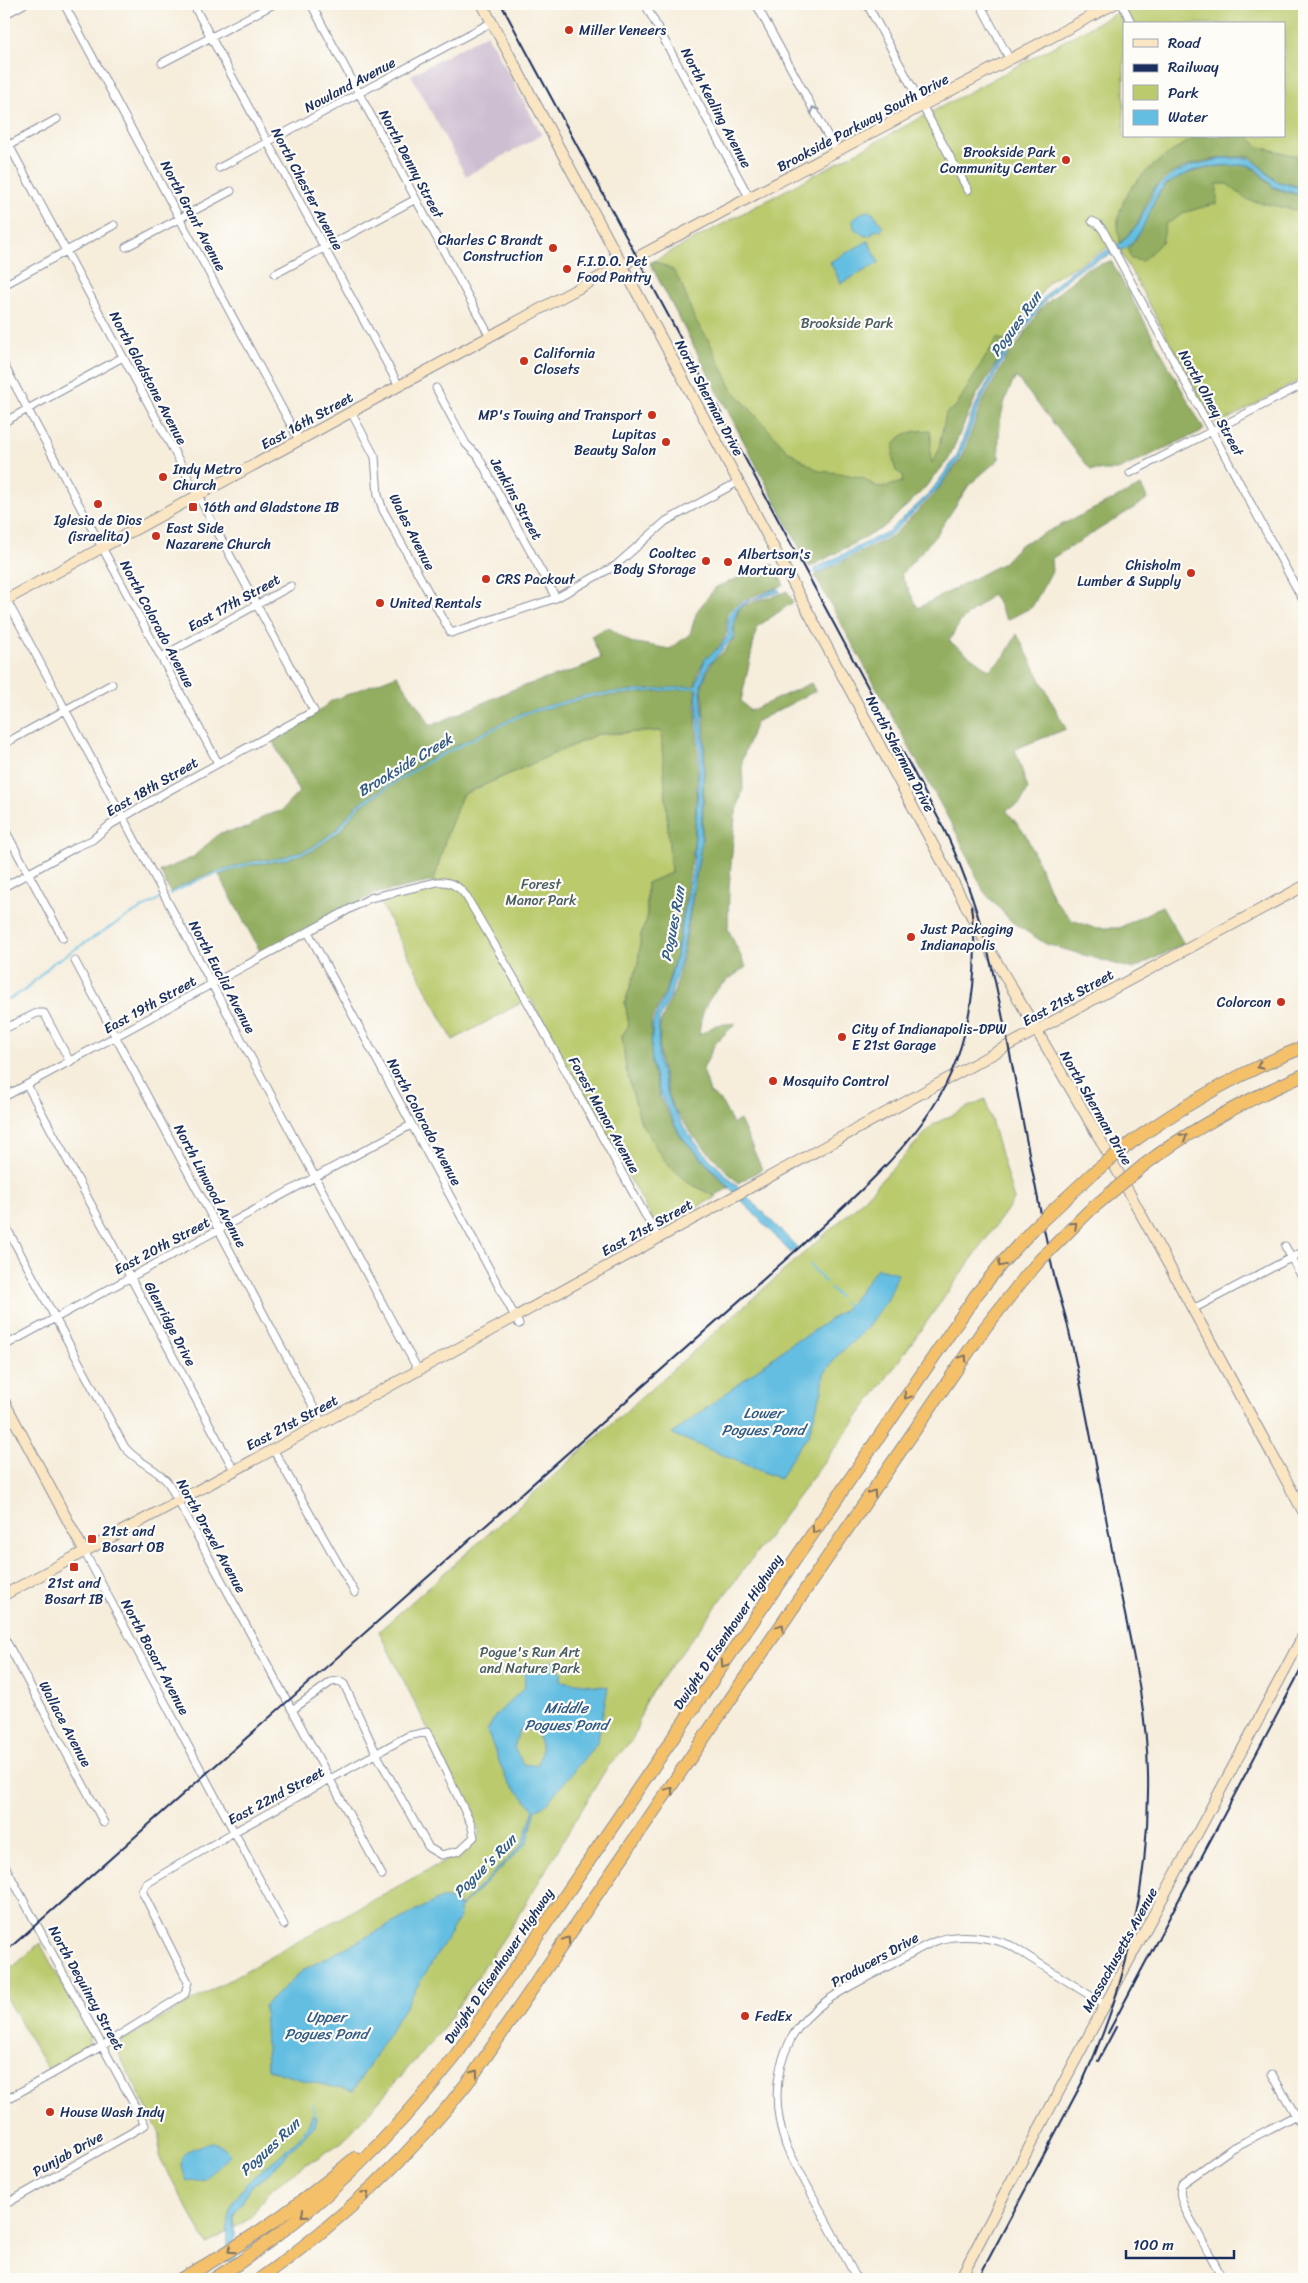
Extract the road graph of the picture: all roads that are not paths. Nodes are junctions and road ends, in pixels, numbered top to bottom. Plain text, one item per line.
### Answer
1 (24, 4) edge
2 (64, 4) edge
3 (193, 4) edge
4 (274, 4) edge
5 (311, 4) edge
6 (482, 4) edge
7 (645, 4) edge
8 (756, 4) edge
9 (867, 4) edge
10 (980, 4) edge
11 (1114, 4) edge
12 (1122, 4) edge
13 (4, 15) edge
14 (492, 22) junction
15 (1131, 22) edge
16 (211, 37) junction
17 (1010, 60) junction
18 (162, 63) dead end
19 (359, 94) junction
20 (923, 106) junction
21 (57, 119) dead end
22 (4, 136) edge
23 (268, 142) junction
24 (6, 147) edge
25 (837, 152) junction
26 (218, 168) dead end
27 (968, 190) dead end
28 (230, 191) dead end
29 (750, 198) junction
30 (416, 199) junction
31 (180, 218) junction
32 (1092, 221) dead end
33 (114, 225) dead end
34 (126, 247) dead end
35 (324, 248) junction
36 (66, 251) junction
37 (624, 265) junction
38 (275, 274) dead end
39 (4, 285) edge
40 (490, 337) junction
41 (123, 357) junction
42 (4, 366) edge
43 (1304, 384) edge
44 (399, 386) junction
45 (436, 388) dead end
46 (27, 409) junction
47 (351, 412) junction
48 (4, 422) edge
49 (1213, 432) junction
50 (299, 440) junction
51 (1130, 473) dead end
52 (738, 482) junction
53 (198, 496) junction
54 (102, 548) junction
55 (291, 586) dead end
56 (556, 598) junction
57 (4, 599) edge
58 (1304, 602) edge
59 (257, 605) junction
60 (161, 657) junction
61 (112, 684) dead end
62 (64, 711) junction
63 (314, 711) joint
64 (4, 744) edge
65 (218, 763) junction
66 (122, 818) junction
67 (4, 828) edge
68 (28, 872) junction
69 (4, 886) edge
70 (1304, 886) edge
71 (308, 932) junction
72 (63, 938) dead end
73 (75, 961) dead end
74 (212, 985) junction
75 (528, 1004) joint
76 (4, 1029) edge
77 (1036, 1031) junction
78 (116, 1038) junction
79 (1304, 1047) edge
80 (70, 1062) junction
81 (1304, 1075) edge
82 (27, 1085) junction
83 (4, 1097) edge
84 (411, 1125) junction
85 (315, 1178) junction
86 (4, 1223) edge
87 (219, 1230) junction
88 (658, 1238) junction
89 (1285, 1246) dead end
90 (1304, 1251) edge
91 (1292, 1258) junction
92 (130, 1278) junction
93 (1304, 1280) edge
94 (1193, 1309) junction
95 (55, 1319) junction
96 (516, 1320) junction
97 (4, 1346) edge
98 (418, 1370) junction
99 (4, 1402) edge
100 (322, 1423) junction
101 (273, 1449) junction
102 (234, 1470) junction
103 (178, 1500) junction
104 (1304, 1512) edge
105 (84, 1551) junction
106 (354, 1593) dead end
107 (4, 1595) edge
108 (1304, 1634) edge
109 (4, 1636) edge
110 (292, 1710) junction
111 (376, 1755) junction
112 (330, 1781) junction
113 (104, 1823) dead end
114 (234, 1832) junction
115 (4, 1864) edge
116 (382, 1876) dead end
117 (284, 1925) dead end
118 (1105, 2005) junction
119 (102, 2046) junction
120 (1272, 2074) dead end
121 (4, 2101) edge
122 (414, 2107) junction
123 (1304, 2111) edge
124 (1296, 2115) junction
125 (145, 2125) joint
126 (1304, 2130) edge
127 (4, 2205) edge
128 (342, 2215) junction
129 (181, 2279) edge
130 (214, 2279) edge
131 (260, 2279) edge
132 (275, 2279) edge
133 (857, 2279) edge
134 (960, 2279) edge
135 (1223, 2279) edge

1 - 13 street
2 - 31 street, North Grant Avenue
3 - 16 street, North Chester Avenue
4 - 16 street
5 - 19 street, North Denny Street
6 - 14 main road, North Sherman Drive
7 - 29 street, North Kealing Avenue
25 -> 8 street
9 - 20 street
10 - 17 street
11 - 17 main road, Brookside Parkway South Drive
12 - 15 street
14 - 19 street, Nowland Avenue
14 - 37 main road, North Sherman Drive
16 - 18 street
16 - 23 street, North Chester Avenue
17 - 20 main road, Brookside Parkway South Drive
19 - 23 street, Nowland Avenue
19 - 30 street, North Denny Street
20 - 25 main road, Brookside Parkway South Drive
20 - 27 street
21 - 24 street
22 - 24 street, North Gladstone Avenue
23 - 26 street, Nowland Avenue
23 - 35 street, North Chester Avenue
24 - 36 street, North Gladstone Avenue
25 - 29 main road, Brookside Parkway South Drive
28 - 31 street
29 - 37 main road, Brookside Parkway South Drive
30 - 35 street
30 - 40 street, North Denny Street
31 - 34 street
31 - 50 street, North Grant Avenue
32 - 49 street, North Olney Street
33 - 36 street
35 - 38 street
35 - 44 street, North Chester Avenue
36 - 39 street
36 - 41 street, North Gladstone Avenue
37 - 40 main road, East 16th Street
37 - 52 main road, North Sherman Drive
40 - 44 main road, East 16th Street
41 - 46 street
41 - 53 street, North Gladstone Avenue
42 - 46 street, North Colorado Avenue
43 - 49 street
44 - 47 main road, East 16th Street
45 - 56 street, Jenkins Street
46 - 48 street
46 - 54 street, North Colorado Avenue
47 - 50 main road, East 16th Street
47 - 56 street, Wales Avenue
49 - 51 street
49 - 58 street, North Olney Street
50 - 53 main road, East 16th Street
52 - 56 street
52 - 77 main road, North Sherman Drive
53 - 54 main road, East 16th Street
53 - 59 street, North Gladstone Avenue
54 - 57 main road, East 16th Street
54 - 60 street, North Colorado Avenue
55 - 59 street, East 17th Street
57 - 62 street, North Euclid Avenue
59 - 60 street, East 17th Street
59 - 63 street, North Gladstone Avenue
60 - 65 street, North Colorado Avenue
61 - 62 street
62 - 64 street
62 - 66 street, North Euclid Avenue
63 - 65 street, East 18th Street
65 - 66 street, East 18th Street
66 - 68 street, East 18th Street
66 - 74 street, North Euclid Avenue
67 - 68 street
68 - 69 street, East 18th Street
68 - 72 street
70 - 77 main road, East 21st Street
71 - 74 street, East 19th Street
71 - 75 street, East 19th Street
71 - 84 street, North Colorado Avenue
73 - 78 street, North Linwood Avenue
74 - 78 street, East 19th Street
74 - 85 street, North Euclid Avenue
75 - 88 street, Forest Manor Avenue
76 - 80 street
77 - 88 main road, East 21st Street
77 - 94 main road, North Sherman Drive
78 - 80 street, East 19th Street
78 - 87 street, North Linwood Avenue
79 -> 122 highway, Dwight D Eisenhower Highway, bridge
80 - 82 street, East 19th Street
128 -> 81 highway, bridge
82 - 83 street, East 19th Street
82 - 92 street, Glenridge Drive
84 - 85 street, East 20th Street
84 - 96 street, North Colorado Avenue
85 - 87 street, East 20th Street
85 - 98 street, North Euclid Avenue
86 - 95 street, North Drexel Avenue
87 - 92 street, East 20th Street
87 - 100 street, North Linwood Avenue
88 - 96 main road, East 21st Street
89 - 91 street
90 - 91 street
91 - 93 street
91 - 94 street
92 - 95 street, East 20th Street
92 - 102 street, Glenridge Drive
94 - 104 main road, North Sherman Drive
95 - 97 street, East 20th Street
95 - 103 street, North Drexel Avenue
96 - 98 main road, East 21st Street
98 - 100 main road, East 21st Street
99 - 105 main road, North Bosart Avenue
100 - 101 main road, East 21st Street
101 - 102 main road, East 21st Street
101 - 106 street
102 - 103 main road, East 21st Street
103 - 105 main road, East 21st Street
103 - 110 street, North Drexel Avenue
105 - 107 main road, East 21st Street
105 - 114 street, North Bosart Avenue
108 - 118 main road, Massachusetts Avenue
109 - 113 street, Wallace Avenue
110 - 111 street
110 - 112 street, North Drexel Avenue
111 - 111 street, East 22nd Street
111 - 112 street, East 22nd Street
112 - 114 street, East 22nd Street
112 - 116 street, North Drexel Avenue
114 - 117 street, North Bosart Avenue
114 - 119 street, East 22nd Street
115 - 119 street, North Dequincy Street
118 - 133 street, Producers Drive
118 - 134 main road, Massachusetts Avenue
119 - 121 street
119 - 125 street, North Dequincy Street
120 - 124 street
122 -> 129 highway
122 -> 130 highway, Dwight D Eisenhower Highway
123 - 124 street
124 - 126 street
124 - 135 street
125 - 127 street, Punjab Drive
128 - 131 highway
128 - 132 highway

